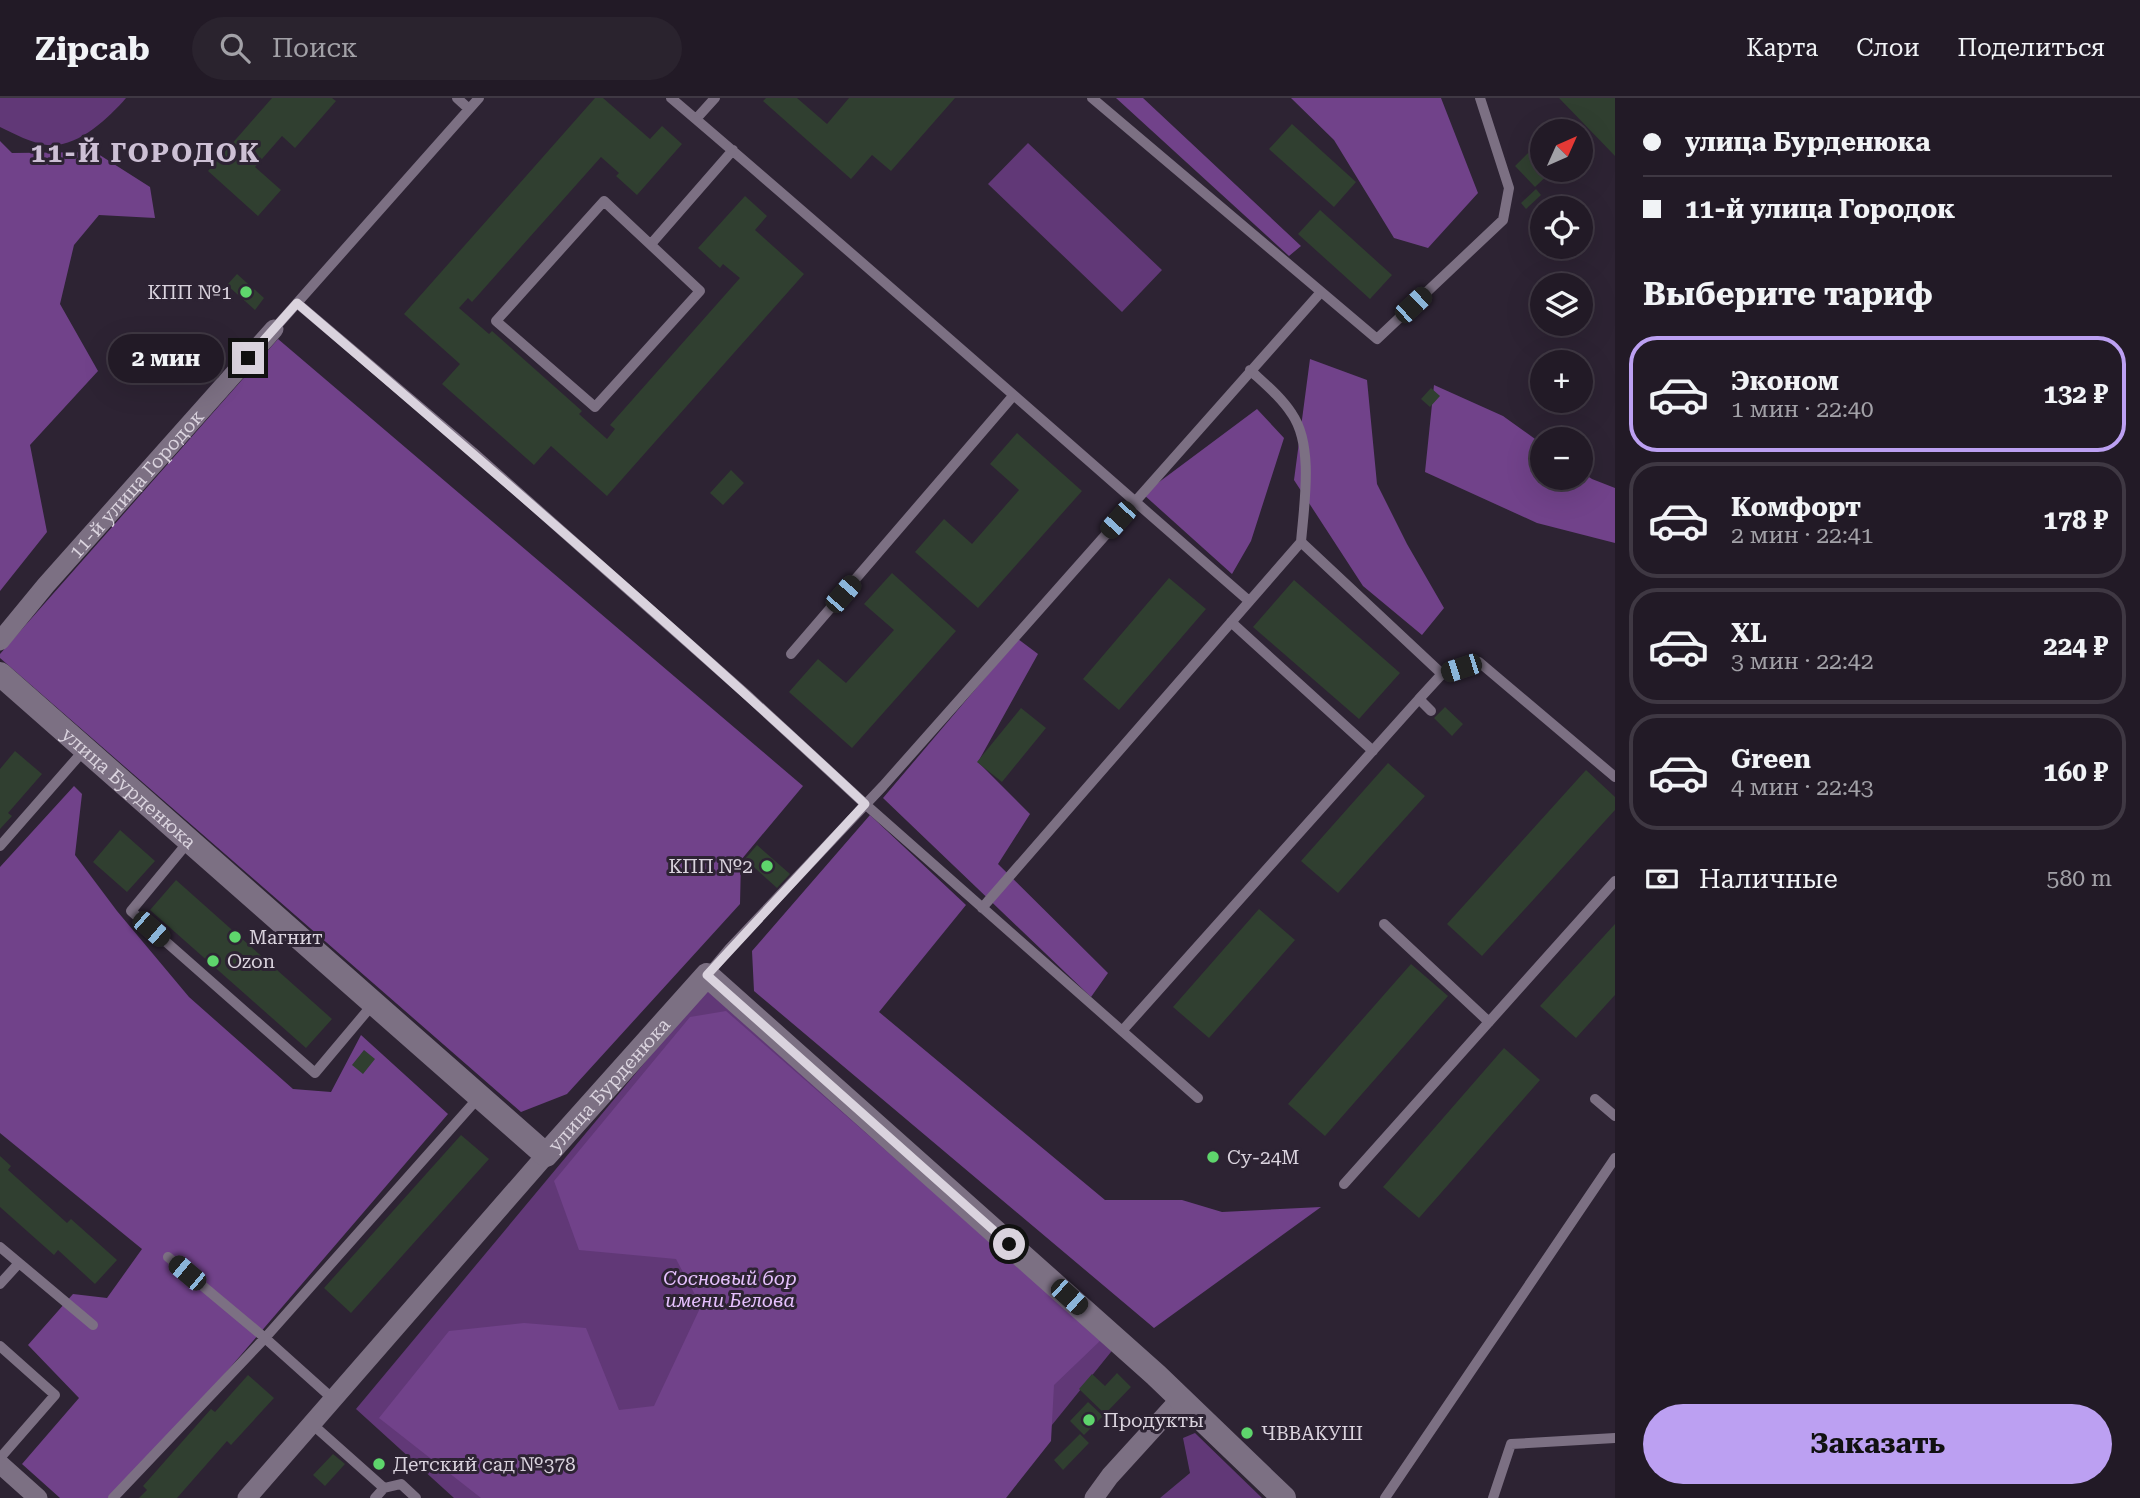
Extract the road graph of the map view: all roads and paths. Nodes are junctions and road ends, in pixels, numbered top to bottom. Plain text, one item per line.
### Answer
1 (457, 98) edge
2 (479, 98) edge
3 (671, 98) edge
4 (715, 98) edge
5 (1092, 98) edge
6 (1480, 98) edge
7 (469, 109) junction
8 (696, 119) junction
9 (733, 150) junction
10 (651, 244) junction
11 (1321, 292) junction
12 (297, 303) junction
13 (274, 329) joint
14 (1250, 370) junction
15 (1013, 396) junction
16 (1134, 501) junction
17 (1301, 542) junction
18 (1249, 601) junction
19 (1231, 622) junction
20 (0, 641) edge
21 (791, 654) dead end
22 (0, 674) edge
23 (1442, 674) junction
24 (1419, 699) junction
25 (1431, 711) dead end
26 (85, 749) junction
27 (1373, 751) junction
28 (1615, 776) edge
29 (865, 804) junction
30 (189, 841) junction
31 (0, 846) edge
32 (1615, 881) edge
33 (982, 908) junction
34 (1384, 924) dead end
35 (707, 975) junction
36 (373, 1003) junction
37 (1489, 1022) junction
38 (1122, 1031) junction
39 (479, 1096) junction
40 (1198, 1098) dead end
41 (1595, 1099) dead end
42 (1615, 1115) edge
43 (546, 1155) junction
44 (1615, 1158) edge
45 (1344, 1184) dead end
46 (0, 1247) edge
47 (168, 1257) dead end
48 (19, 1263) junction
49 (0, 1284) edge
50 (93, 1325) dead end
51 (265, 1338) junction
52 (0, 1346) edge
53 (1181, 1398) junction
54 (333, 1399) junction
55 (312, 1424) junction
56 (1615, 1438) edge
57 (0, 1458) edge
58 (0, 1464) edge
59 (384, 1488) junction
60 (38, 1498) edge
61 (113, 1498) edge
62 (247, 1498) edge
63 (375, 1498) edge
64 (416, 1498) edge
65 (1094, 1498) edge
66 (1284, 1498) edge
67 (1385, 1498) edge
68 (1493, 1498) edge

1 - 7 lane
2 - 7 lane
3 - 8 lane
4 - 8 lane
5 - 11 lane
6 - 11 lane
7 - 12 lane
8 - 9 lane
9 - 10 lane
9 - 15 lane
10 - 10 lane
11 - 14 lane
12 - 13 lane
12 - 29 lane
13 - 20 street, 11-й улица Городок
14 - 16 lane
14 - 17 lane
15 - 16 lane
15 - 21 lane
16 - 18 lane
16 - 29 lane
17 - 18 lane
17 - 23 lane
18 - 19 lane
19 - 27 lane
19 - 33 lane
22 - 26 street, улица Бурденюка
23 - 24 lane
23 - 28 lane
24 - 25 lane
24 - 27 lane
26 - 30 street, улица Бурденюка
26 - 31 lane
27 - 38 lane
29 - 33 lane
29 - 35 lane
30 - 36 street, улица Бурденюка
30 - 36 lane
32 - 37 lane
33 - 38 lane
34 - 37 lane
35 - 43 street, улица Бурденюка
35 - 53 street
36 - 39 street, улица Бурденюка
37 - 45 lane
38 - 40 lane
39 - 43 street, улица Бурденюка
39 - 51 lane
41 - 42 lane
43 - 54 street
44 - 67 lane
46 - 48 lane
47 - 51 lane
48 - 49 lane
48 - 50 lane
51 - 54 lane
51 - 61 lane
52 - 57 lane
53 - 65 street
53 - 66 street
54 - 55 street
55 - 59 lane
55 - 62 street
56 - 68 lane
58 - 60 street
59 - 63 lane
59 - 64 lane

